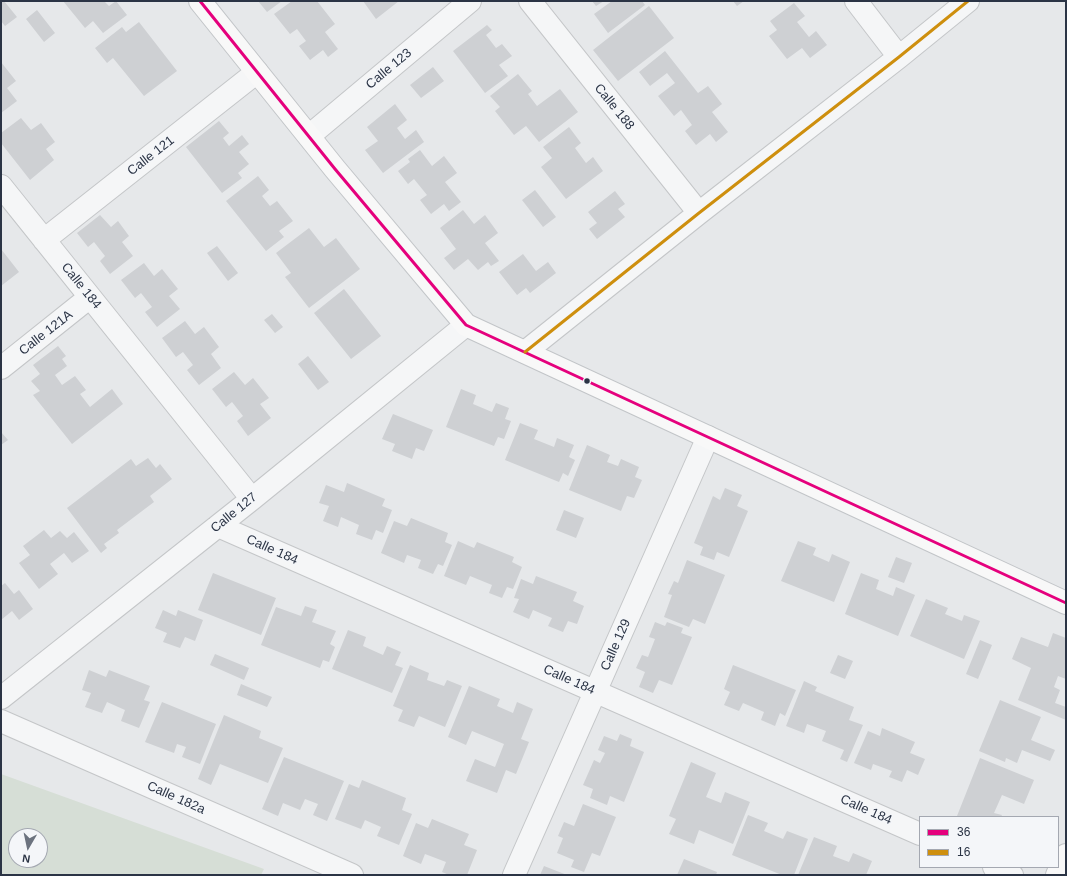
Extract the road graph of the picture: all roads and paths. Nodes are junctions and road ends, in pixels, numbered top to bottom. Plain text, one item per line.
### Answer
1 (200, 1) edge
2 (470, 1) edge
3 (530, 1) edge
4 (856, 1) edge
5 (968, 1) edge
6 (900, 57) junction
7 (257, 72) junction
8 (309, 136) junction
9 (1, 186) edge
10 (699, 213) junction
11 (44, 240) junction
12 (90, 297) junction
13 (466, 325) junction
14 (525, 352) junction
15 (1, 368) edge
16 (708, 437) junction
17 (252, 499) junction
18 (218, 526) junction
19 (1066, 603) edge
20 (596, 691) junction
21 (1, 698) edge
22 (1, 721) edge
23 (919, 834) edge
24 (1066, 855) edge
25 (996, 868) edge
26 (352, 875) edge
27 (514, 875) edge
28 (1012, 875) edge
29 (1057, 875) edge

1 - 7 main road
2 - 8 street, Calle 123
3 - 10 street, Calle 188
4 - 6 street
5 - 6 street
6 - 10 street
7 - 8 main road
7 - 11 street, Calle 121
8 - 13 main road
9 - 11 street, Calle 184
10 - 14 street
11 - 12 street, Calle 184
12 - 15 street, Calle 121A
12 - 17 street, Calle 184
13 - 14 main road
13 - 17 street, Calle 127
14 - 16 main road
16 - 19 main road
16 - 20 street, Calle 129
17 - 18 street, Calle 127
18 - 20 street, Calle 184
18 - 21 street, Calle 127
20 - 23 street, Calle 184
20 - 27 street, Calle 129
22 - 26 street, Calle 182a
24 - 29 main road
25 - 28 street

